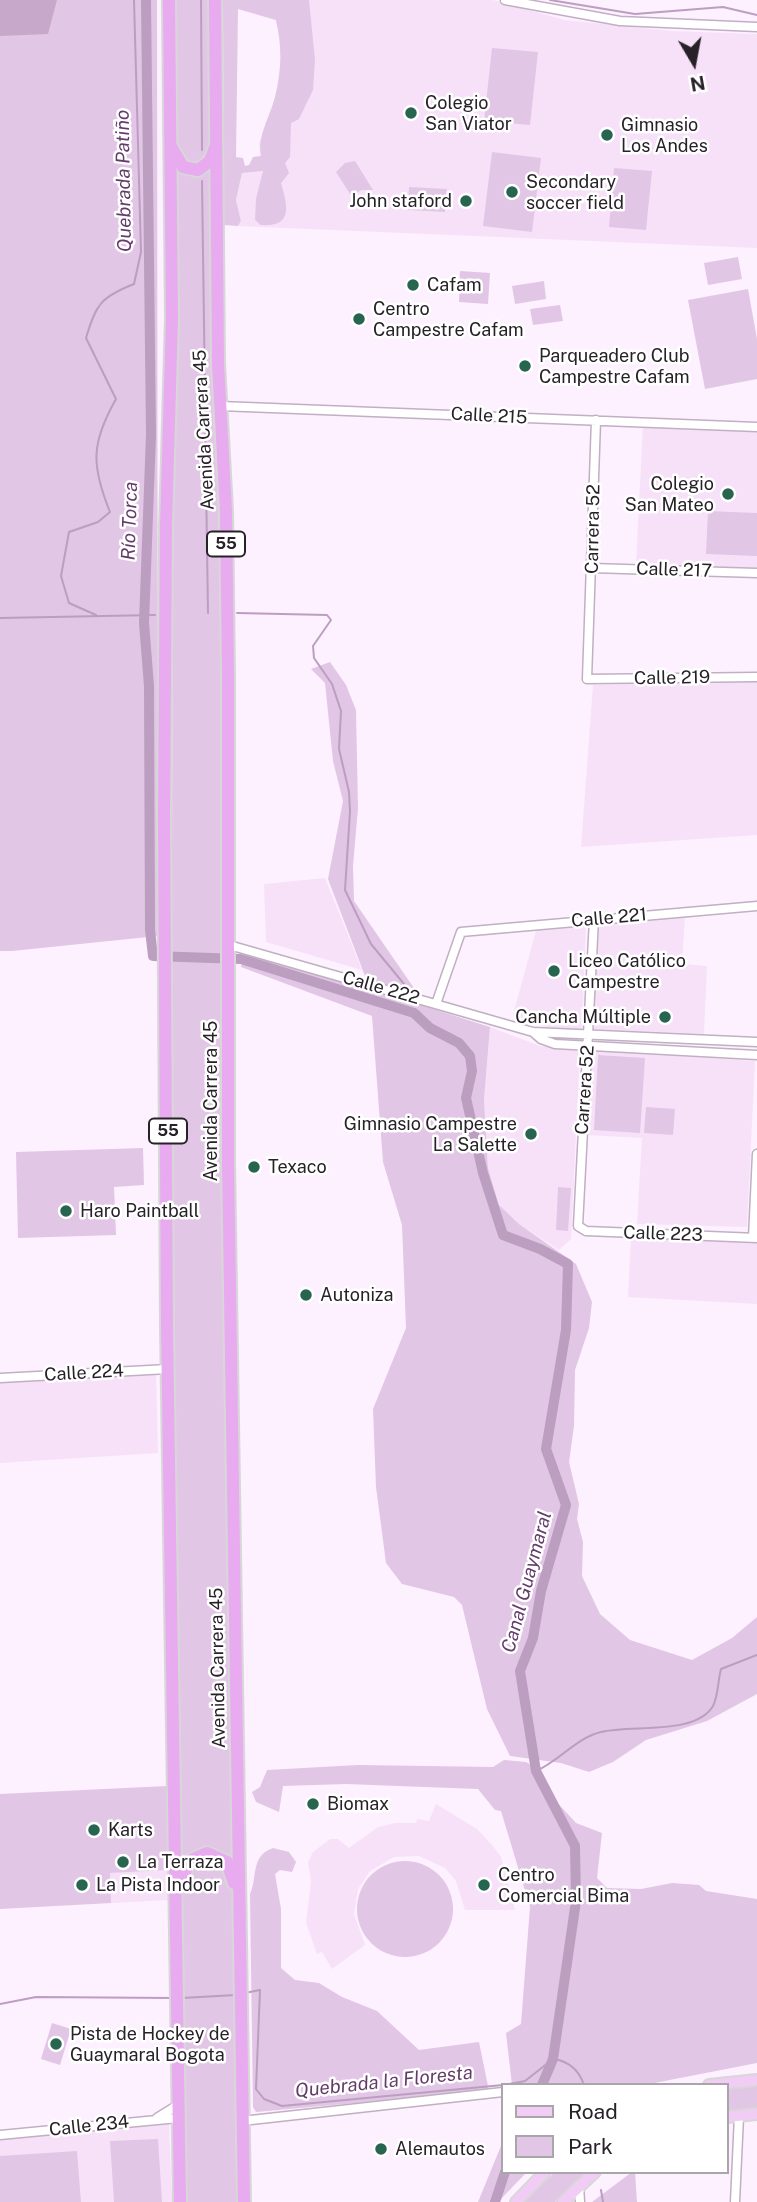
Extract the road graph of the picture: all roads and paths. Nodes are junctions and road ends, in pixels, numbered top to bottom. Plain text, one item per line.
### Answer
1 (169, 0) edge
2 (215, 0) edge
3 (505, 0) edge
4 (757, 27) edge
5 (216, 144) junction
6 (171, 145) junction
7 (220, 406) junction
8 (596, 420) junction
9 (757, 427) edge
10 (592, 568) junction
11 (757, 573) edge
12 (757, 677) edge
13 (587, 678) joint
14 (757, 906) edge
15 (594, 919) junction
16 (229, 945) junction
17 (436, 1004) junction
18 (533, 1032) junction
19 (589, 1035) junction
20 (757, 1042) edge
21 (588, 1046) junction
22 (757, 1055) edge
23 (757, 1154) edge
24 (576, 1218) joint
25 (755, 1238) edge
26 (168, 1369) junction
27 (0, 1378) edge
28 (177, 1925) junction
29 (239, 1929) junction
30 (757, 2080) edge
31 (728, 2083) edge
32 (502, 2092) edge
33 (178, 2111) junction
34 (757, 2114) edge
35 (733, 2116) edge
36 (155, 2120) junction
37 (242, 2121) junction
38 (0, 2135) edge
39 (544, 2174) edge
40 (592, 2174) edge
41 (571, 2201) edge
42 (180, 2202) edge
43 (244, 2202) edge
44 (516, 2202) edge
45 (735, 2202) edge

1 - 6 highway, Avenida Carrera 45 / 55
2 - 5 highway, Avenida Carrera 45 / 55
3 - 4 street
5 - 6 highway
5 - 7 highway, Avenida Carrera 45 / 55
6 - 26 highway, Avenida Carrera 45 / 55
7 - 8 street, Calle 215
7 - 16 highway, Avenida Carrera 45 / 55
8 - 9 street, Calle 215
8 - 10 street, Carrera 52
10 - 11 street, Calle 217
10 - 13 street, Carrera 52
12 - 13 street, Calle 219
14 - 15 street, Calle 221
15 - 17 street, Calle 221
15 - 19 street, Carrera 52
16 - 17 street, Calle 222
16 - 29 highway, Avenida Carrera 45 / 55
17 - 18 street, Calle 222
18 - 19 street, Calle 222
18 - 21 street, Calle 222
19 - 20 street, Calle 222
19 - 21 street, Carrera 52
21 - 22 street, Calle 222
21 - 24 street, Carrera 52
23 - 25 street
24 - 25 street, Calle 223
26 - 27 street, Calle 224
26 - 28 highway, Avenida Carrera 45 / 55
28 - 29 highway
28 - 33 highway, Avenida Carrera 45 / 55
29 - 37 highway, Avenida Carrera 45 / 55
30 - 31 main road
32 - 37 street
33 - 36 street, Calle 234
33 - 36 street
33 - 42 highway, Avenida Carrera 45 / 55
34 - 35 main road
35 - 45 street
36 - 38 street, Calle 234
37 - 43 highway, Avenida Carrera 45 / 55
39 - 44 main road
40 - 41 main road

